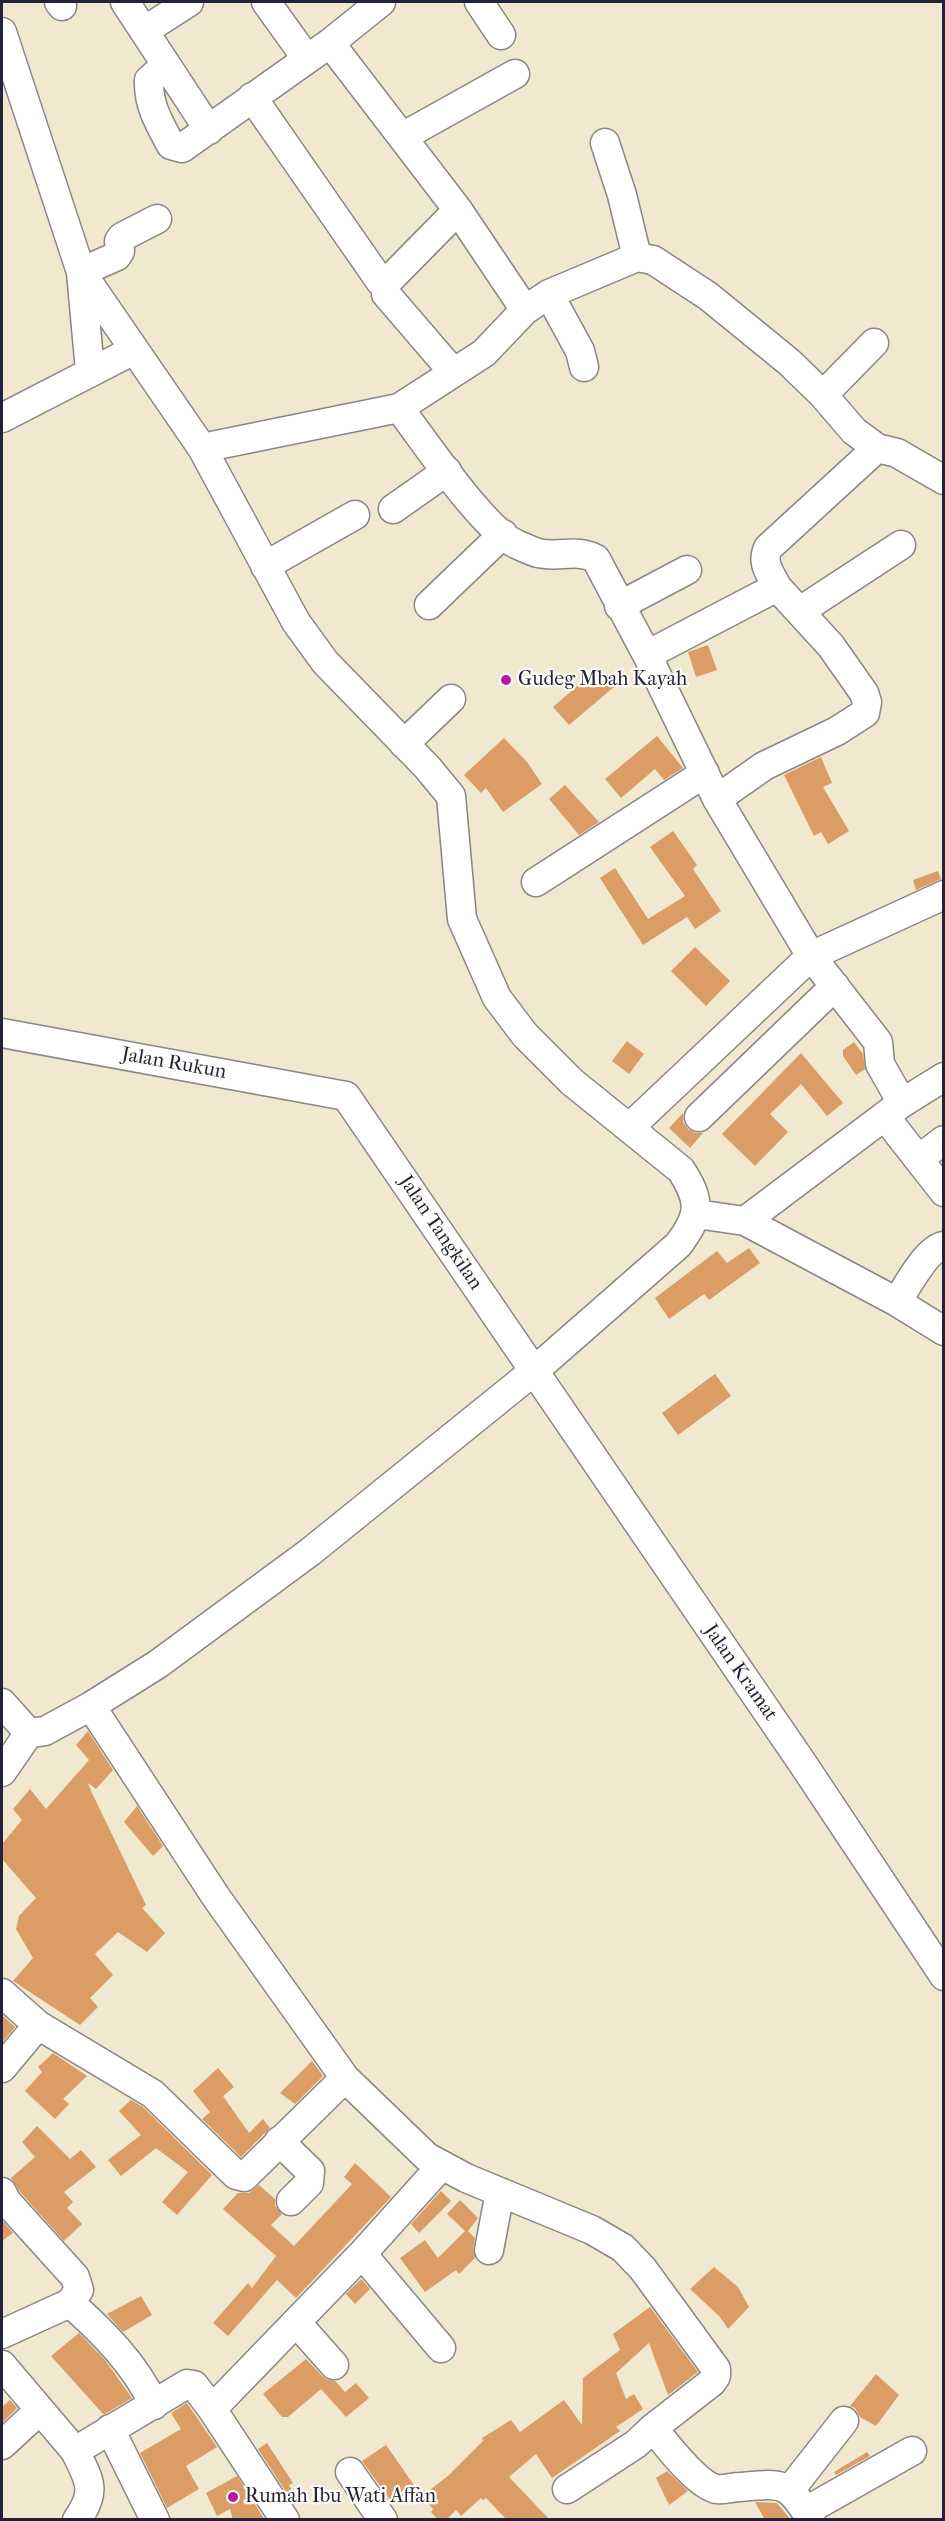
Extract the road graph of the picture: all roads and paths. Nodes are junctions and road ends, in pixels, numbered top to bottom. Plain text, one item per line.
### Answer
1 (125, 2) edge
2 (189, 2) edge
3 (266, 2) edge
4 (381, 2) edge
5 (479, 2) edge
6 (144, 31) junction
7 (2, 32) edge
8 (501, 34) dead end
9 (330, 43) junction
10 (307, 59) junction
11 (166, 65) junction
12 (515, 75) dead end
13 (252, 97) junction
14 (209, 130) junction
15 (402, 137) junction
16 (606, 143) dead end
17 (458, 210) junction
18 (158, 219) dead end
19 (637, 257) junction
20 (81, 272) junction
21 (386, 294) dead end
22 (549, 294) junction
23 (525, 310) junction
24 (874, 343) dead end
25 (134, 350) junction
26 (584, 367) dead end
27 (90, 372) junction
28 (453, 372) junction
29 (823, 395) junction
30 (399, 408) junction
31 (2, 418) edge
32 (202, 448) junction
33 (877, 448) junction
34 (447, 471) junction
35 (944, 480) edge
36 (393, 509) dead end
37 (355, 515) dead end
38 (503, 534) junction
39 (901, 545) dead end
40 (265, 566) junction
41 (687, 570) dead end
42 (777, 587) junction
43 (429, 605) dead end
44 (620, 606) junction
45 (801, 611) junction
46 (647, 655) junction
47 (451, 699) dead end
48 (404, 744) junction
49 (705, 773) junction
50 (717, 799) junction
51 (536, 882) dead end
52 (944, 894) edge
53 (811, 956) junction
54 (835, 986) junction
55 (2, 1033) edge
56 (944, 1077) edge
57 (346, 1096) joint
58 (894, 1111) junction
59 (699, 1117) dead end
60 (629, 1128) junction
61 (944, 1140) edge
62 (919, 1159) junction
63 (944, 1192) edge
64 (696, 1214) junction
65 (744, 1221) junction
66 (944, 1246) edge
67 (897, 1302) junction
68 (944, 1331) edge
69 (534, 1371) junction
70 (2, 1703) edge
71 (91, 1706) junction
72 (29, 1733) junction
73 (2, 1772) edge
74 (944, 1976) edge
75 (2, 1993) edge
76 (38, 2025) junction
77 (2, 2068) edge
78 (345, 2078) junction
79 (279, 2141) junction
80 (442, 2165) junction
81 (2, 2192) edge
82 (500, 2192) junction
83 (291, 2201) dead end
84 (489, 2250) dead end
85 (362, 2254) junction
86 (70, 2303) junction
87 (296, 2322) junction
88 (2, 2334) edge
89 (441, 2348) dead end
90 (2, 2365) edge
91 (334, 2365) dead end
92 (154, 2405) junction
93 (212, 2409) junction
94 (40, 2410) junction
95 (844, 2421) dead end
96 (110, 2428) junction
97 (653, 2428) junction
98 (2, 2445) edge
99 (75, 2451) junction
100 (912, 2451) dead end
101 (350, 2472) dead end
102 (567, 2489) dead end
103 (802, 2507) edge
104 (77, 2520) edge
105 (155, 2520) edge
106 (285, 2520) edge
107 (383, 2520) edge

1 - 6 street
2 - 6 street
3 - 10 street
4 - 9 street
5 - 8 street
6 - 11 street
7 - 20 street
9 - 10 street
9 - 15 street
10 - 13 street
11 - 14 street
11 - 14 street
12 - 15 street
13 - 14 street
13 - 17 street
15 - 17 street
16 - 19 street
17 - 23 street
18 - 20 street
19 - 22 street
19 - 29 street
20 - 25 street
20 - 27 street
21 - 28 street
22 - 23 street
22 - 26 street
23 - 28 street
24 - 29 street
25 - 27 street
25 - 32 street
27 - 31 street
28 - 30 street
29 - 33 street
30 - 32 street
30 - 34 street
32 - 40 street
33 - 35 street
33 - 42 street
34 - 36 street
34 - 38 street
37 - 40 street
38 - 43 street
38 - 44 street
39 - 45 street
40 - 48 street
41 - 44 street
42 - 45 street
42 - 46 street
44 - 46 street
45 - 50 street
46 - 49 street
47 - 48 street
48 - 60 street
49 - 50 street
49 - 51 street
50 - 53 street
52 - 53 street
53 - 54 street
53 - 60 street
54 - 58 street
54 - 59 street
55 - 57 street, Jalan Rukun
56 - 58 street
57 - 69 street, Jalan Tangkilan
58 - 62 street
58 - 65 street
60 - 64 street
61 - 62 street
62 - 63 street
64 - 65 street
64 - 69 street
65 - 67 street
66 - 67 street
67 - 68 street
69 - 71 street
69 - 74 street, Jalan Kramat
70 - 72 street
71 - 72 street
71 - 78 street
72 - 73 street
75 - 76 street
76 - 77 street
76 - 79 street
78 - 79 street
78 - 80 street
79 - 83 street
80 - 82 street
80 - 85 street
81 - 86 street
82 - 84 street
82 - 97 street
85 - 87 street
85 - 89 street
86 - 88 street
86 - 92 street
87 - 91 street
87 - 93 street
90 - 94 street
92 - 93 street
92 - 96 street
93 - 106 street
94 - 98 street
94 - 99 street
95 - 103 street
96 - 99 street
96 - 105 street
97 - 102 street
97 - 103 street
99 - 104 street
100 - 103 street
101 - 107 street

